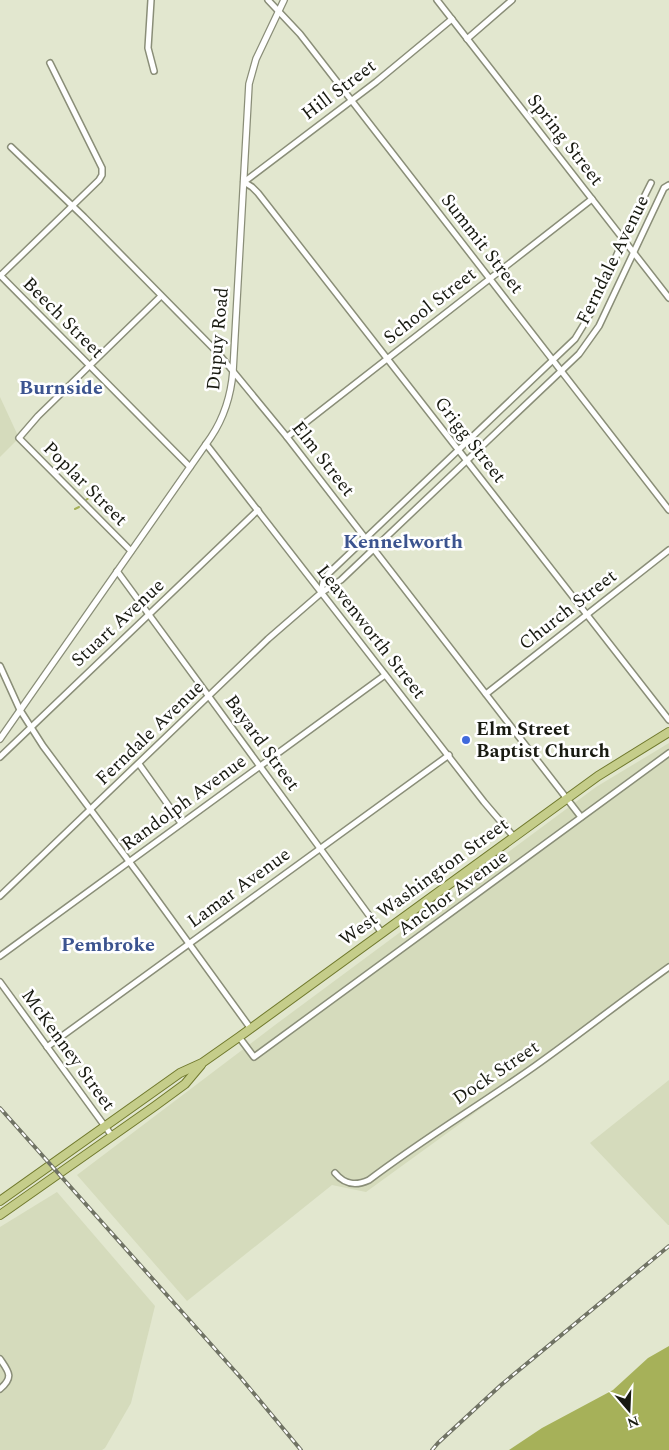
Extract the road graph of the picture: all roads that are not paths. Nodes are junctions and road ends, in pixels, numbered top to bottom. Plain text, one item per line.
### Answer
1 (151, 0) edge
2 (268, 0) edge
3 (284, 0) edge
4 (437, 0) edge
5 (512, 0) edge
6 (279, 11) junction
7 (452, 19) junction
8 (467, 39) junction
9 (50, 63) dead end
10 (154, 71) dead end
11 (351, 101) junction
12 (11, 146) dead end
13 (244, 182) junction
14 (651, 184) dead end
15 (669, 185) edge
16 (592, 199) junction
17 (72, 205) junction
18 (624, 240) junction
19 (634, 253) junction
20 (0, 276) edge
21 (490, 279) junction
22 (161, 296) junction
23 (669, 298) edge
24 (387, 358) junction
25 (553, 360) junction
26 (90, 366) junction
27 (233, 371) junction
28 (561, 371) junction
29 (287, 437) junction
30 (206, 444) junction
31 (459, 449) junction
32 (467, 460) junction
33 (190, 467) junction
34 (258, 510) junction
35 (669, 510) edge
36 (365, 539) junction
37 (373, 550) junction
38 (669, 550) edge
39 (131, 551) junction
40 (118, 570) junction
41 (321, 593) junction
42 (150, 614) junction
43 (587, 614) junction
44 (0, 666) edge
45 (385, 674) junction
46 (486, 694) junction
47 (210, 696) junction
48 (20, 710) junction
49 (669, 720) edge
50 (31, 728) junction
51 (669, 732) edge
52 (0, 739) edge
53 (669, 753) edge
54 (448, 755) junction
55 (0, 758) edge
56 (139, 764) junction
57 (260, 765) junction
58 (567, 798) junction
59 (91, 809) junction
60 (581, 817) junction
61 (181, 823) junction
62 (514, 837) junction
63 (320, 847) junction
64 (129, 861) junction
65 (0, 896) edge
66 (382, 933) junction
67 (188, 944) junction
68 (0, 956) edge
69 (669, 967) edge
70 (0, 982) edge
71 (251, 1029) junction
72 (239, 1037) junction
73 (47, 1047) junction
74 (202, 1063) junction
75 (106, 1127) junction
76 (112, 1136) junction
77 (336, 1173) dead end
78 (0, 1201) edge
79 (0, 1215) edge
80 (0, 1359) edge
81 (0, 1389) edge

1 - 10 street
2 - 6 street, Summit Street
3 - 6 street, Dupuy Road
4 - 7 street, Spring Street
5 - 8 street
6 - 11 street, Summit Street
6 - 13 street, Dupuy Road
7 - 8 street, Spring Street
7 - 11 street, Hill Street
8 - 16 street, Spring Street
9 - 17 street
11 - 13 street, Hill Street
11 - 21 street, Summit Street
12 - 17 street, Elm Street
13 - 24 street, Grigg Street
13 - 27 street, Dupuy Road
14 - 18 street, Ferndale Avenue
15 - 19 street, Ferndale Avenue
16 - 18 street, Spring Street
16 - 21 street, School Street
17 - 20 street
17 - 22 street, Elm Street
18 - 19 street, Spring Street
18 - 25 street, Ferndale Avenue
19 - 23 street, Spring Street
19 - 28 street, Ferndale Avenue
20 - 26 street, Beech Street
21 - 24 street, School Street
21 - 25 street, Summit Street
22 - 26 street
22 - 27 street, Elm Street
24 - 29 street, School Street
24 - 31 street, Grigg Street
25 - 28 street, Summit Street
25 - 31 street, Ferndale Avenue
26 - 33 street, Beech Street
26 - 39 street, Poplar Street
27 - 29 street, Elm Street
27 - 30 street, Dupuy Road
28 - 32 street, Ferndale Avenue
28 - 35 street, Summit Street
29 - 36 street, Elm Street
30 - 33 street, Dupuy Road
30 - 34 street, Leavenworth Street
31 - 32 street, Grigg Street
31 - 36 street, Ferndale Avenue
32 - 37 street, Ferndale Avenue
32 - 43 street, Grigg Street
33 - 39 street, Dupuy Road
34 - 41 street, Leavenworth Street
34 - 42 street, Stuart Avenue
36 - 37 street, Elm Street
36 - 41 street, Ferndale Avenue
37 - 41 street, Ferndale Avenue
37 - 46 street, Elm Street
38 - 43 street, Church Street
39 - 40 street, Dupuy Road
40 - 42 street, Bayard Street
40 - 48 street, Dupuy Road
41 - 45 street, Leavenworth Street
41 - 47 street, Ferndale Avenue
42 - 47 street, Bayard Street
42 - 50 street, Stuart Avenue
43 - 46 street, Church Street
43 - 49 street, Grigg Street
44 - 48 street
45 - 54 street, Leavenworth Street
45 - 57 street, Randolph Avenue
46 - 58 street, Elm Street
47 - 56 street, Ferndale Avenue
47 - 57 street, Bayard Street
48 - 50 street
48 - 52 street, Dupuy Road
50 - 55 street, Stuart Avenue
50 - 59 street
51 - 58 main road, West Washington Street
53 - 60 street, Anchor Avenue
54 - 62 street, Leavenworth Street
54 - 63 street, Lamar Avenue
56 - 59 street, Ferndale Avenue
56 - 61 street
57 - 61 street, Randolph Avenue
57 - 63 street, Bayard Street
58 - 60 street, Elm Street
58 - 62 main road, West Washington Street
59 - 64 street
59 - 65 street, Ferndale Avenue
60 - 72 street, Anchor Avenue
61 - 64 street, Randolph Avenue
62 - 66 main road, West Washington Street
63 - 66 street, Bayard Street
63 - 67 street, Lamar Avenue
64 - 67 street
64 - 68 street, Randolph Avenue
66 - 71 main road, West Washington Street
67 - 71 street
67 - 73 street, Lamar Avenue
69 - 77 street, Dock Street
70 - 73 street, McKenney Street
71 - 72 main road, West Washington Street
72 - 74 main road, West Washington Street
73 - 75 street, McKenney Street
74 - 75 main road, West Washington Street
74 - 76 main road, West Washington Street
75 - 76 street, McKenney Street
75 - 78 main road, West Washington Street
76 - 79 main road, West Washington Street
80 - 81 street

